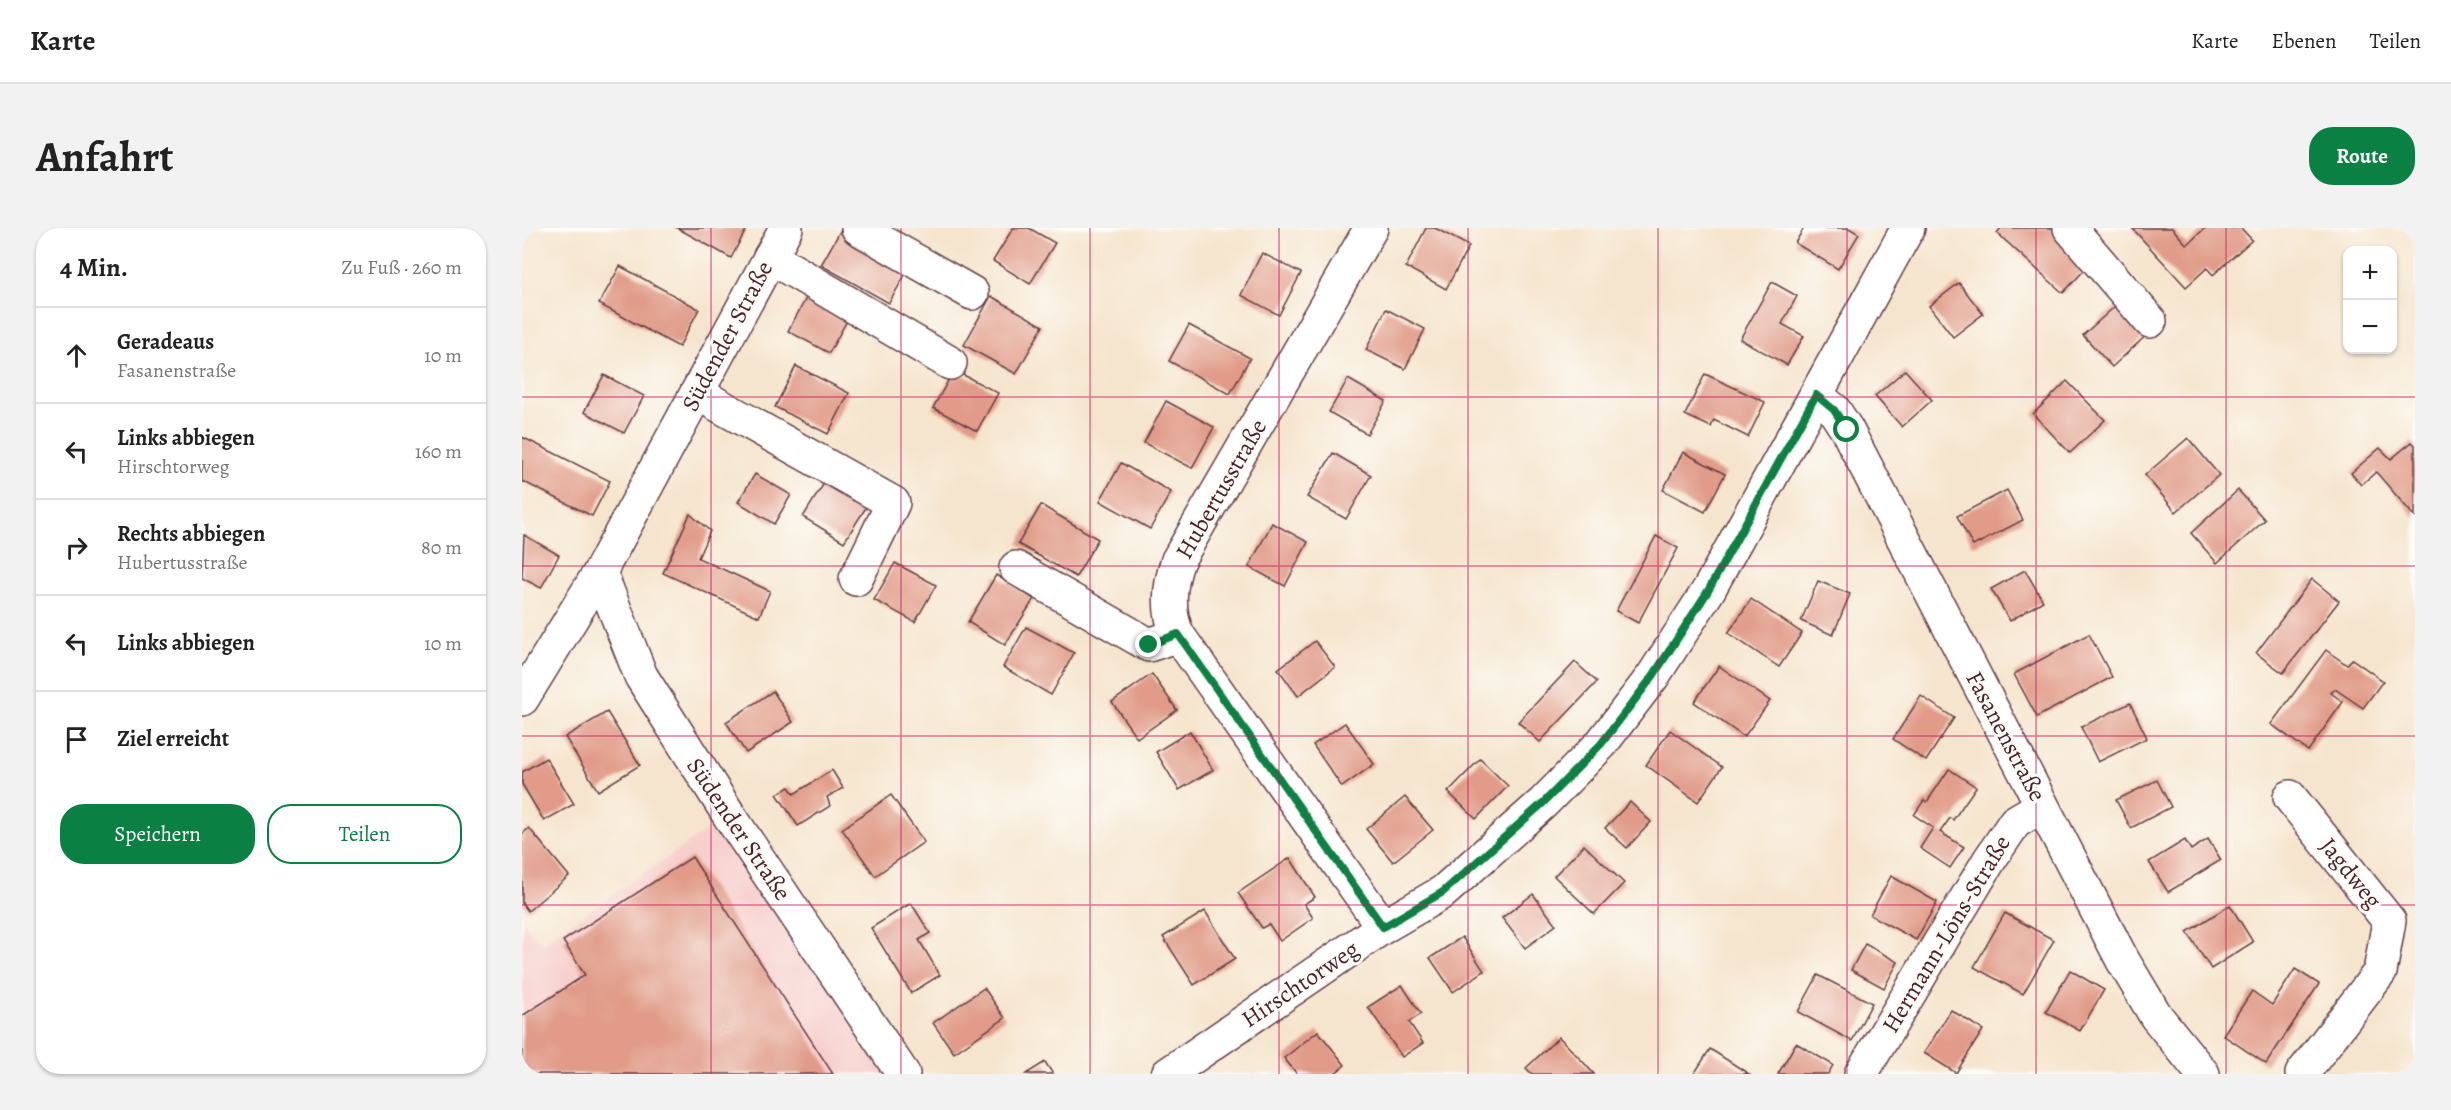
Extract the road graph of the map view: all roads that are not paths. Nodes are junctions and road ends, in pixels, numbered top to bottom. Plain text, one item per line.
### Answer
1 (786, 228) edge
2 (858, 228) edge
3 (1371, 228) edge
4 (1908, 228) edge
5 (2070, 228) edge
6 (770, 257) junction
7 (972, 292) dead end
8 (2150, 321) dead end
9 (950, 363) dead end
10 (697, 393) junction
11 (1816, 395) junction
12 (1016, 568) dead end
13 (600, 572) junction
14 (856, 579) dead end
15 (1178, 634) junction
16 (522, 699) edge
17 (2290, 797) dead end
18 (2042, 806) junction
19 (1383, 927) junction
20 (903, 1074) edge
21 (1168, 1074) edge
22 (1861, 1074) edge
23 (2204, 1074) edge
24 (2302, 1074) edge

1 - 6 street, Südender Straße
2 - 7 street
3 - 15 street, Hubertusstraße
4 - 11 street, Hirschtorweg
5 - 8 street
6 - 9 street
6 - 10 street, Südender Straße
10 - 13 street, Südender Straße
10 - 14 street
11 - 18 street, Fasanenstraße
11 - 19 street, Hirschtorweg
12 - 15 street
13 - 16 street, Südender Straße
13 - 20 street, Südender Straße
15 - 19 street, Hubertusstraße
17 - 24 street, Jagdweg
18 - 22 street, Hermann-Löns-Straße
18 - 23 street, Fasanenstraße
19 - 21 street, Hirschtorweg

